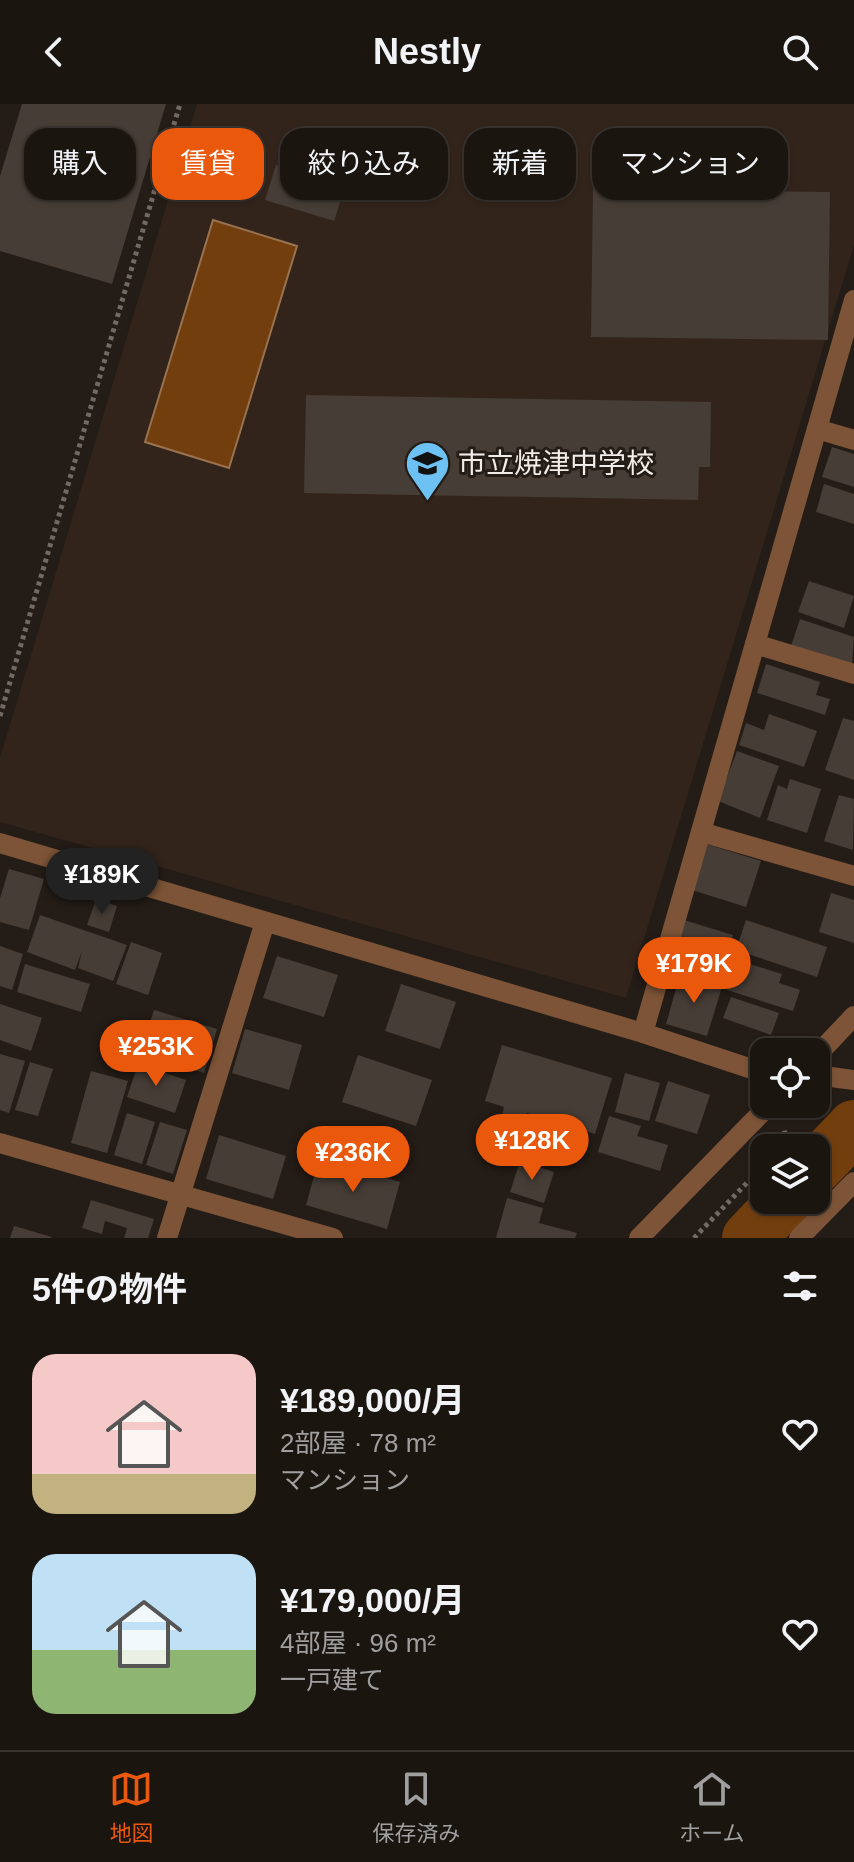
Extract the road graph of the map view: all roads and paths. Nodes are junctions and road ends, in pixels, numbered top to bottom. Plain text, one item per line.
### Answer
1 (180, 104) edge
2 (854, 300) edge
3 (817, 429) junction
4 (854, 440) edge
5 (755, 644) junction
6 (854, 674) edge
7 (0, 716) edge
8 (701, 832) junction
9 (0, 843) edge
10 (854, 876) edge
11 (265, 922) junction
12 (854, 1016) edge
13 (643, 1033) junction
14 (830, 1041) edge
15 (750, 1068) edge
16 (830, 1077) edge
17 (851, 1079) edge
18 (756, 1118) edge
19 (783, 1126) dead end
20 (784, 1134) edge
21 (0, 1143) edge
22 (750, 1180) edge
23 (854, 1182) edge
24 (180, 1194) junction
25 (167, 1238) edge
26 (333, 1238) edge
27 (639, 1238) edge
28 (694, 1238) edge
29 (799, 1238) edge

1 - 7 path
2 - 3 street
3 - 4 street
3 - 5 street
5 - 6 street
5 - 8 street
8 - 10 street
8 - 13 street
9 - 11 street
11 - 13 street
11 - 24 street
12 - 14 street
13 - 15 street
16 - 17 street
18 - 27 street
19 - 20 path
21 - 24 street
22 - 28 path
23 - 29 street
24 - 25 street
24 - 26 street

